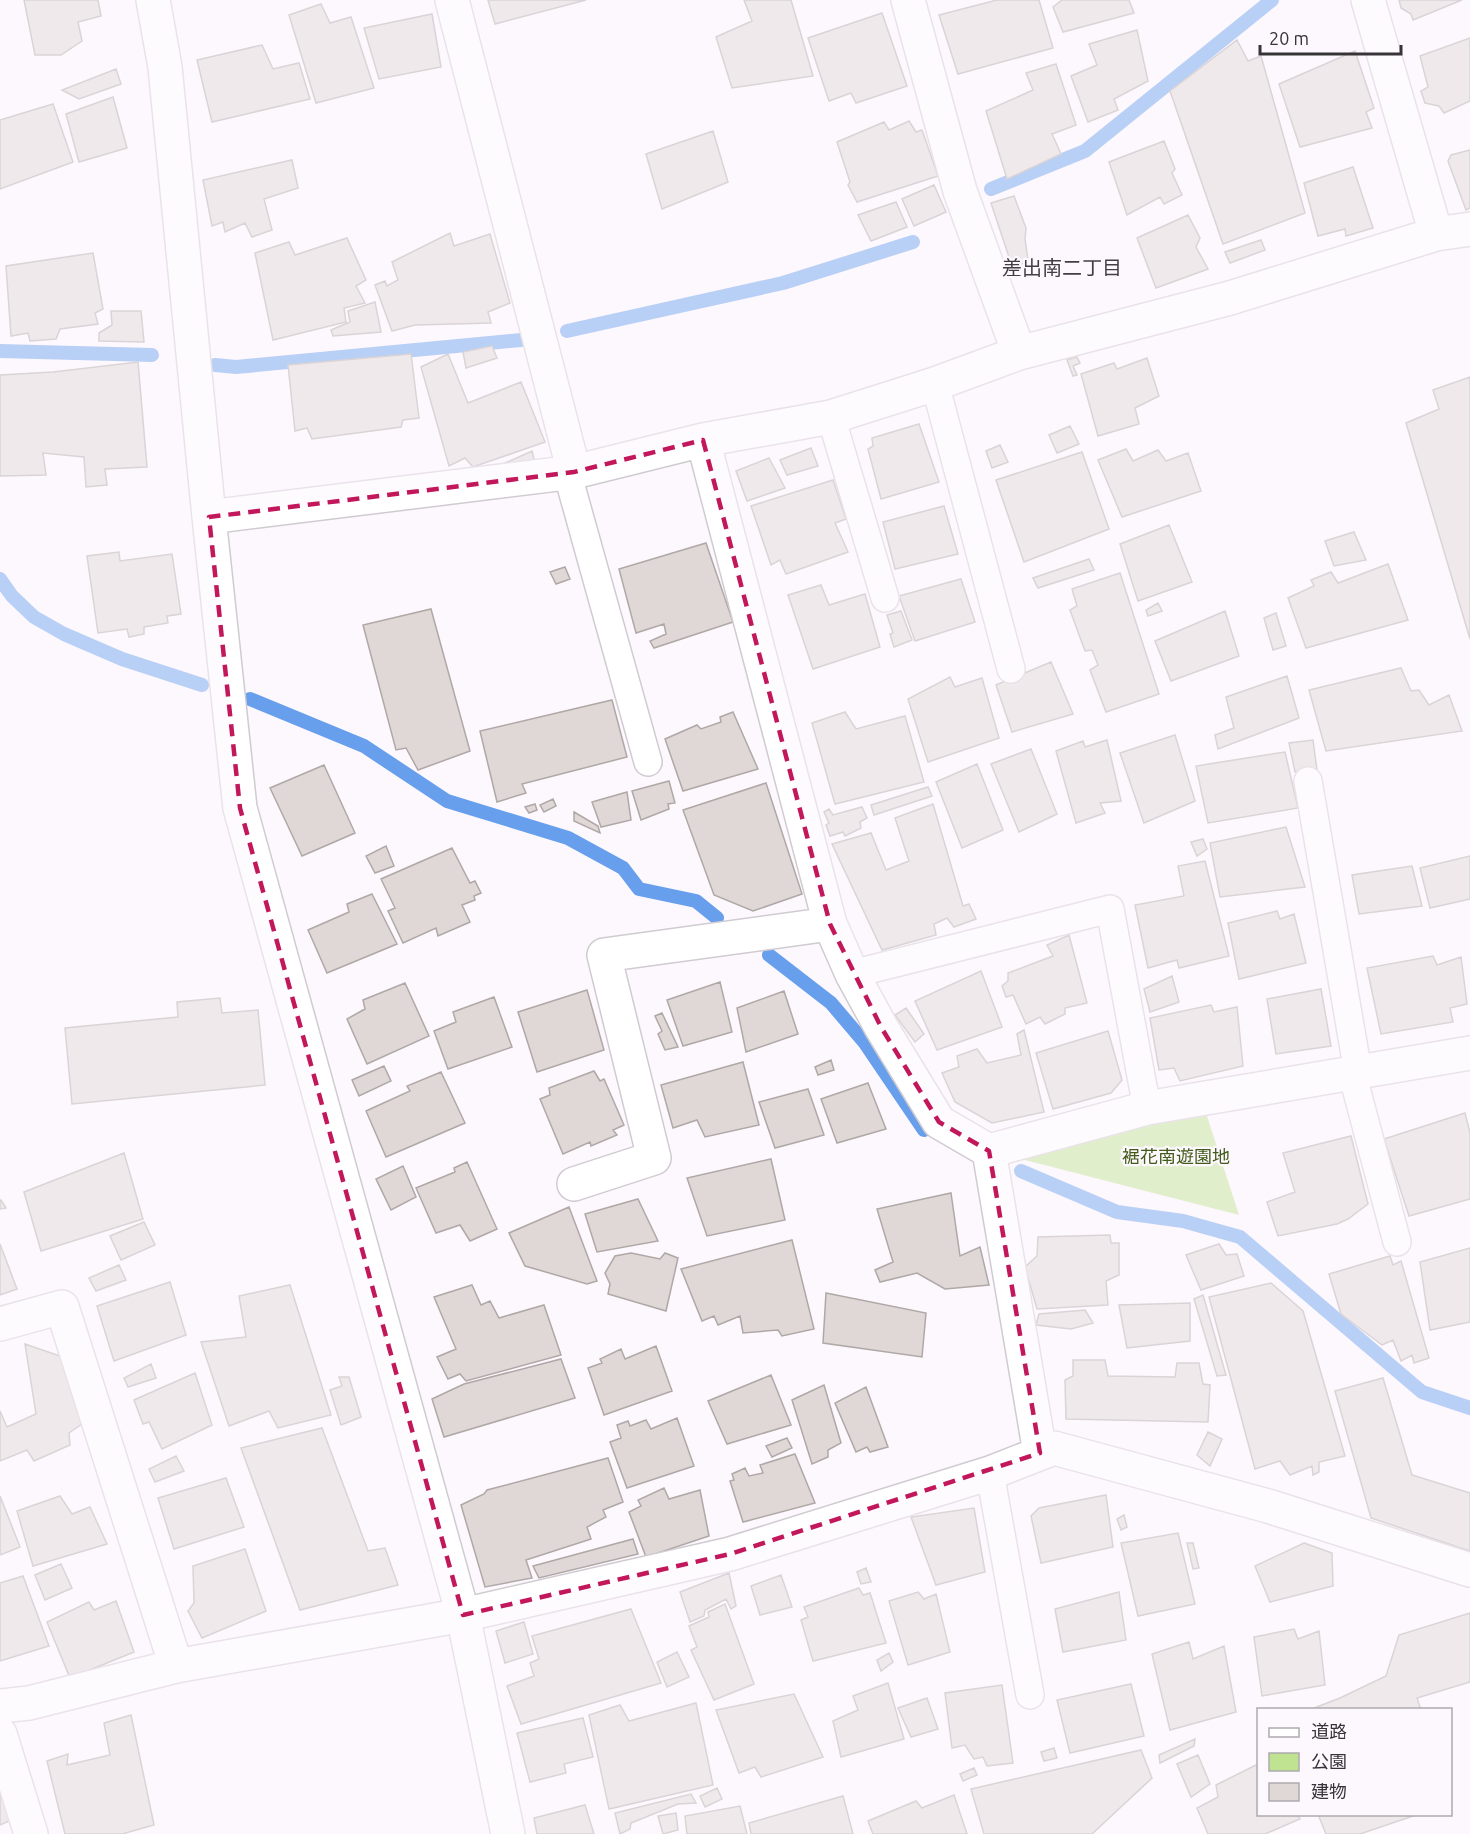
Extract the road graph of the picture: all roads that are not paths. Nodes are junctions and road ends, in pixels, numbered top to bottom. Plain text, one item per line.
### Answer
1 (153, 0) edge
2 (452, 0) edge
3 (908, 0) edge
4 (1368, 0) edge
5 (1470, 229) edge
6 (1436, 234) junction
7 (1019, 352) junction
8 (935, 384) junction
9 (831, 417) junction
10 (703, 440) junction
11 (571, 472) junction
12 (209, 517) junction
13 (885, 598) dead end
14 (1011, 669) dead end
15 (648, 762) dead end
16 (1308, 781) dead end
17 (830, 924) junction
18 (852, 974) junction
19 (1470, 1053) edge
20 (1355, 1073) junction
21 (1147, 1108) junction
22 (988, 1152) junction
23 (574, 1184) dead end
24 (1397, 1242) dead end
25 (0, 1324) edge
26 (1040, 1453) junction
27 (990, 1473) junction
28 (1470, 1570) edge
29 (463, 1615) junction
30 (176, 1666) junction
31 (1030, 1695) dead end
32 (0, 1706) edge
33 (0, 1734) edge
34 (31, 1834) edge
35 (508, 1834) edge

1 - 12 street
2 - 11 street
3 - 7 street
4 - 6 street
5 - 6 street
6 - 7 street
7 - 8 street
8 - 9 street
8 - 14 lane
9 - 10 street
9 - 13 lane
10 - 11 street
10 - 17 street
11 - 12 street
11 - 15 lane
12 - 29 street
16 - 20 lane
17 - 18 street
17 - 23 street
18 - 21 lane
18 - 22 street
19 - 20 street
20 - 21 street
20 - 24 lane
21 - 22 street
22 - 26 street
25 - 30 street
26 - 27 street
26 - 28 street
27 - 29 street
27 - 31 lane
29 - 30 street
29 - 35 street
30 - 32 street
33 - 34 street

